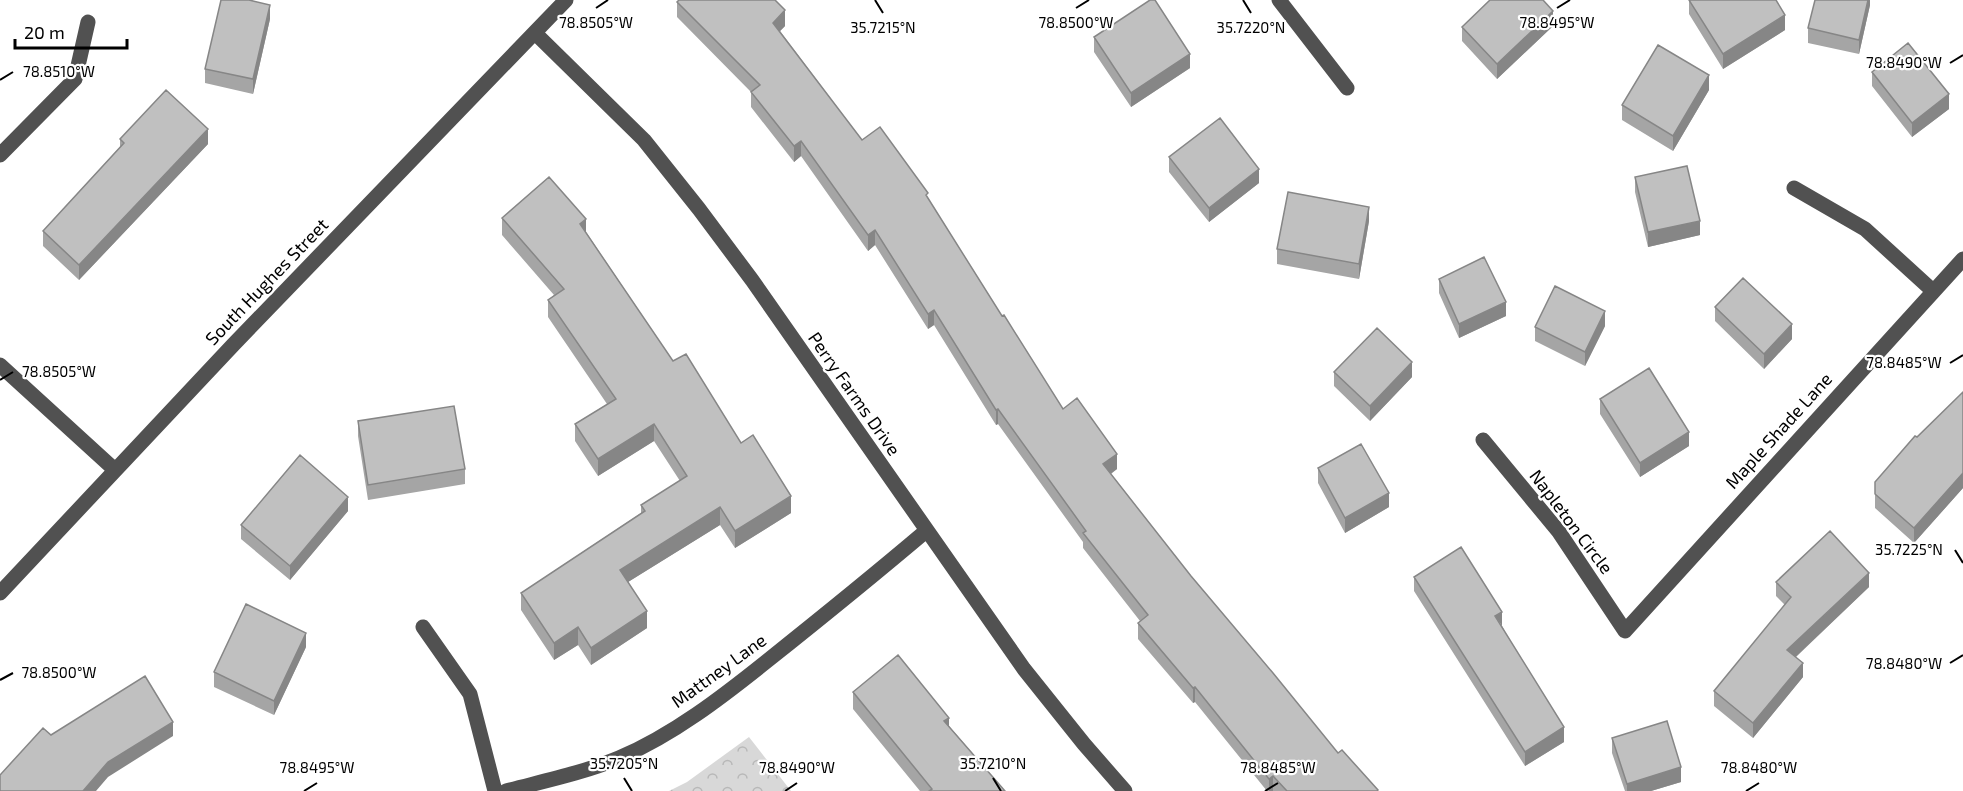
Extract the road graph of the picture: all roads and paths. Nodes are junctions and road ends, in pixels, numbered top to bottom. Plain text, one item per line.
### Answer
1 (566, 0) edge
2 (1279, 0) edge
3 (88, 22) dead end
4 (535, 33) junction
5 (1347, 88) dead end
6 (0, 155) edge
7 (1794, 188) dead end
8 (1963, 259) edge
9 (1933, 291) junction
10 (0, 365) edge
11 (1483, 440) dead end
12 (115, 470) junction
13 (926, 531) junction
14 (0, 594) edge
15 (423, 627) dead end
16 (1625, 631) joint
17 (495, 791) edge
18 (506, 791) edge
19 (1125, 791) edge

1 - 4 street, South Hughes Street
2 - 5 street
3 - 6 street
4 - 12 street, South Hughes Street
4 - 13 street, Perry Farms Drive
7 - 9 street
8 - 9 street, Maple Shade Lane
9 - 16 street, Maple Shade Lane
10 - 12 street
11 - 16 street, Napleton Circle
12 - 14 street, South Hughes Street
13 - 18 street, Mattney Lane
13 - 19 street, Perry Farms Drive
15 - 17 street

